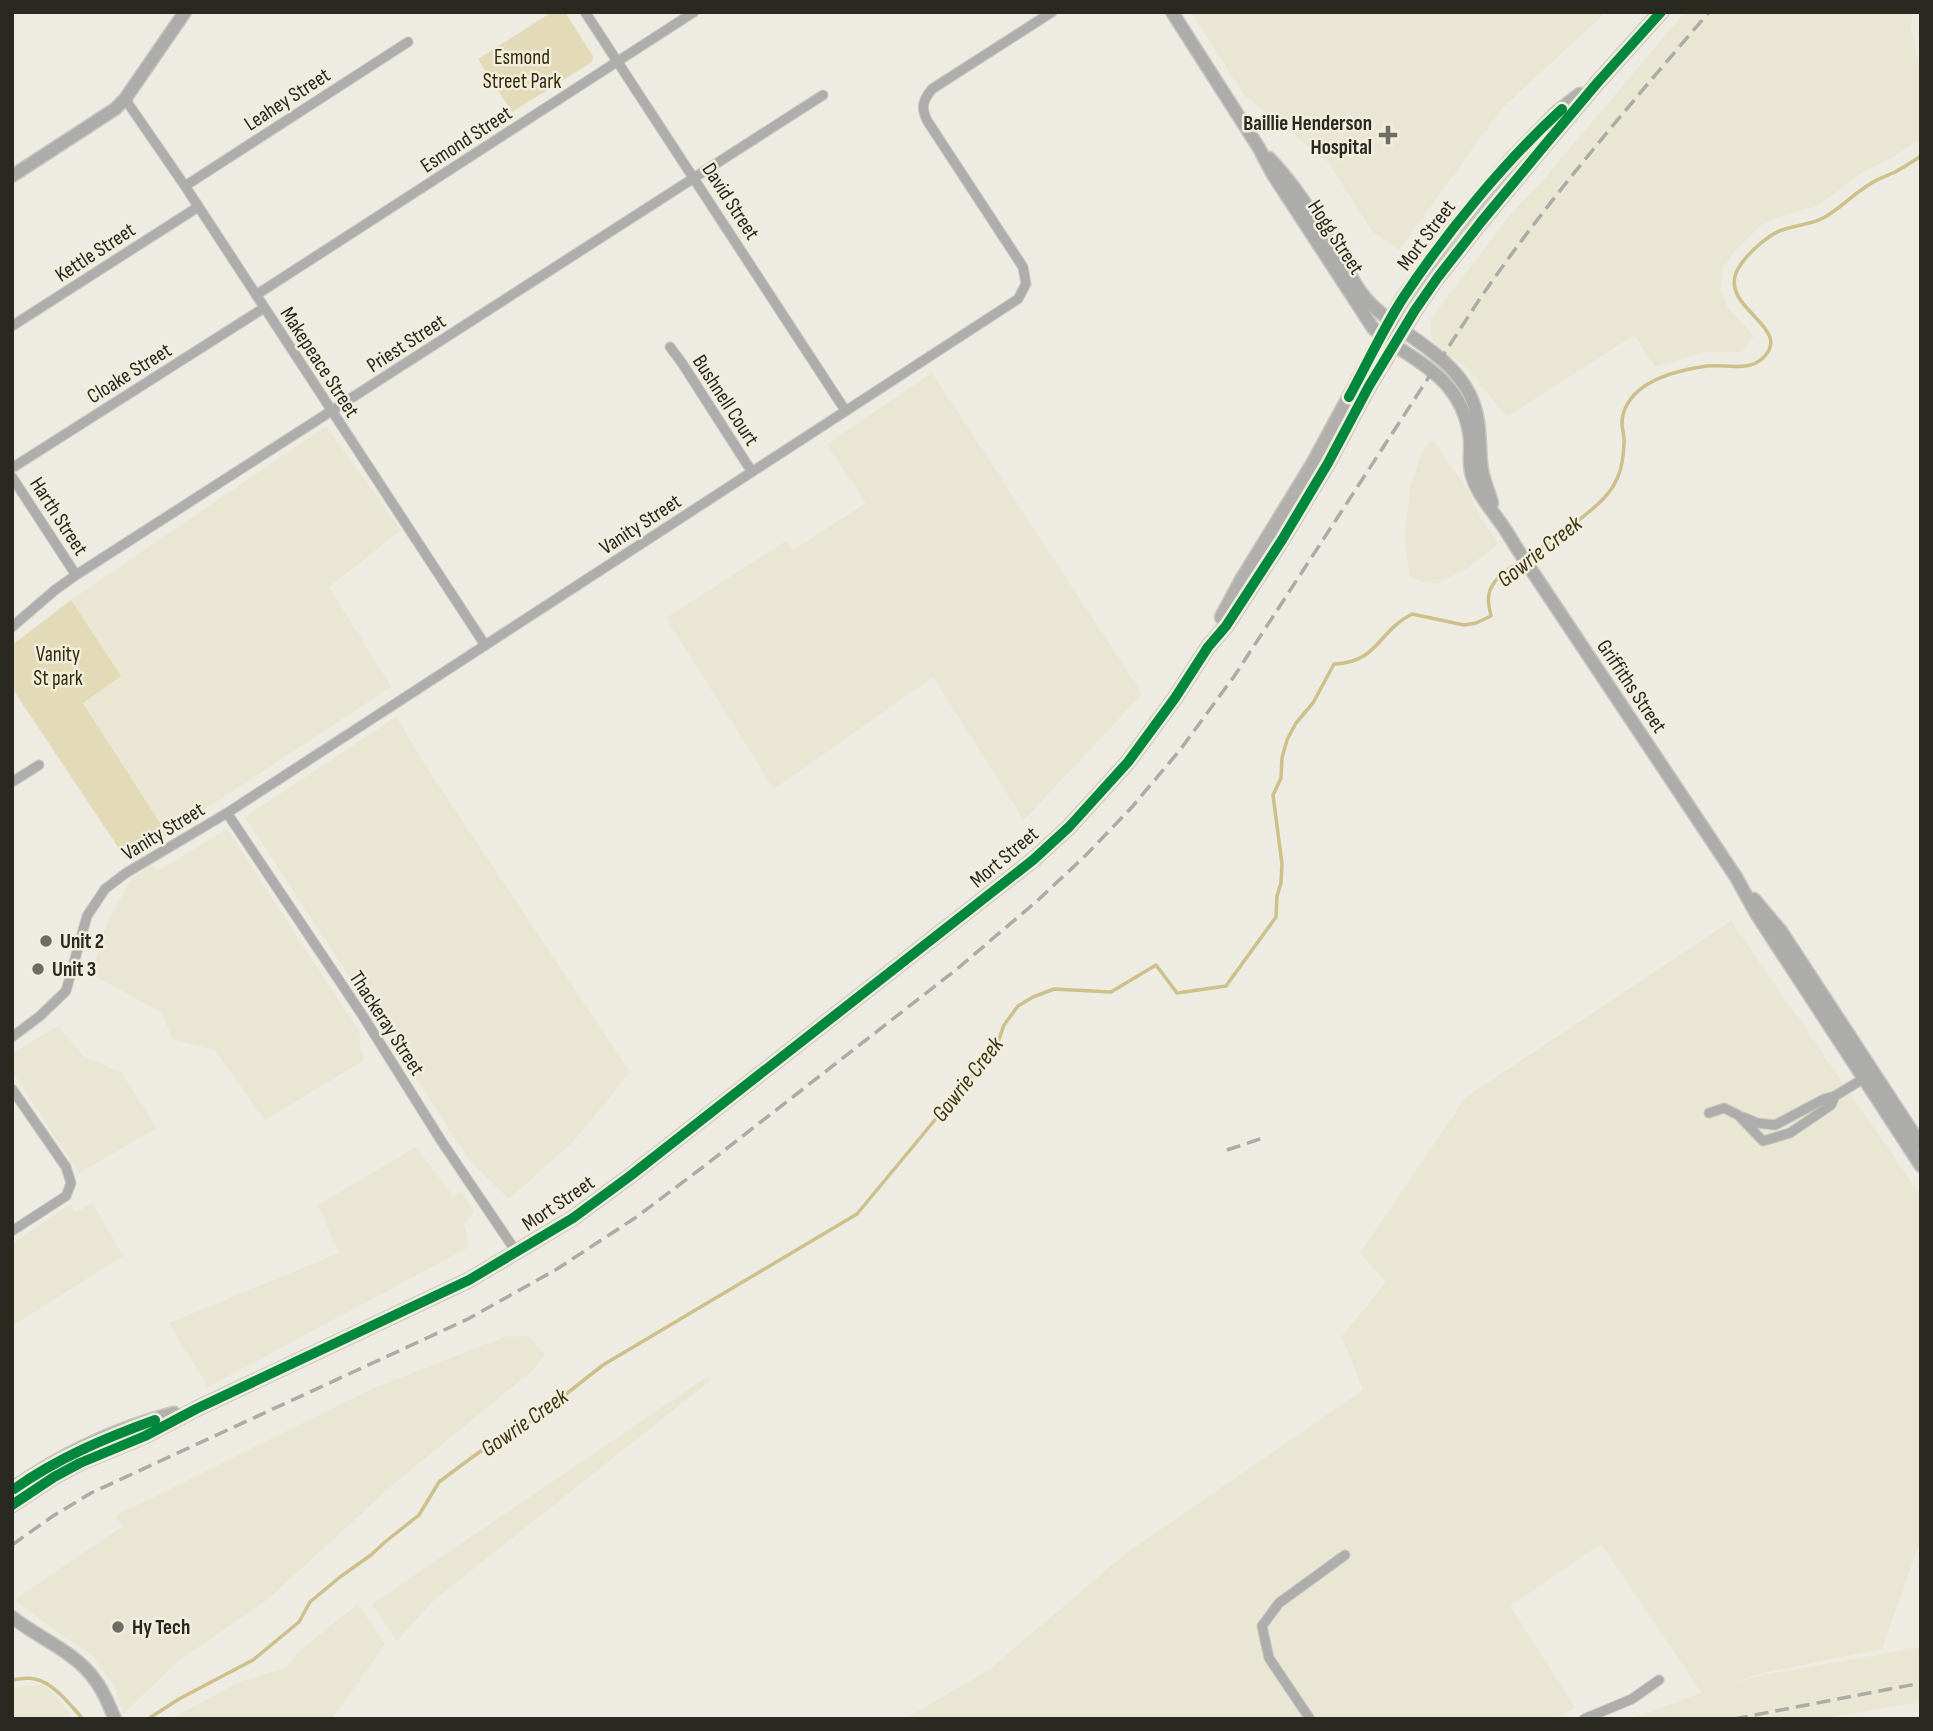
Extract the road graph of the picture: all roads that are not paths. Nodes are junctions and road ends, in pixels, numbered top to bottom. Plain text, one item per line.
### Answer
1 (185, 12) edge
2 (585, 12) edge
3 (694, 12) edge
4 (1052, 12) edge
5 (1172, 12) edge
6 (1661, 12) edge
7 (408, 42) dead end
8 (618, 62) junction
9 (823, 96) dead end
10 (125, 99) junction
11 (1259, 148) junction
12 (12, 176) edge
13 (694, 177) junction
14 (185, 186) junction
15 (198, 207) junction
16 (256, 295) junction
17 (264, 308) junction
18 (1397, 325) junction
19 (12, 326) edge
20 (1388, 341) junction
21 (670, 347) dead end
22 (845, 410) junction
23 (332, 412) junction
24 (12, 468) edge
25 (752, 472) junction
26 (12, 477) edge
27 (1495, 515) junction
28 (76, 575) junction
29 (12, 627) edge
30 (485, 645) junction
31 (39, 765) dead end
32 (12, 782) edge
33 (227, 813) junction
34 (12, 1037) edge
35 (1868, 1075) junction
36 (12, 1089) edge
37 (1835, 1096) junction
38 (1709, 1112) dead end
39 (1738, 1115) junction
40 (1921, 1144) edge
41 (1921, 1166) edge
42 (12, 1231) edge
43 (517, 1253) junction
44 (196, 1409) junction
45 (12, 1490) edge
46 (12, 1505) edge
47 (1345, 1556) dead end
48 (12, 1617) edge
49 (1659, 1680) dead end
50 (115, 1719) edge
51 (1310, 1719) edge
52 (1584, 1719) edge

1 - 10 street
2 - 8 street, David Street
3 - 8 street, Esmond Street
4 - 22 street, Vanity Street
5 - 11 street, Hogg Street
6 - 18 main road, Mort Street
7 - 14 street, Leahey Street
8 - 13 street, David Street
8 - 16 street, Esmond Street
9 - 13 street, Priest Street
10 - 12 street
10 - 14 street, Makepeace Street
11 - 18 street, Hogg Street
11 - 20 street, Hogg Street
13 - 22 street, David Street
13 - 23 street, Priest Street
14 - 15 street, Makepeace Street
15 - 16 street, Makepeace Street
15 - 19 street, Kettle Street
16 - 17 street, Makepeace Street
17 - 23 street, Makepeace Street
17 - 24 street, Cloake Street
18 - 20 main road, Mort Street
18 - 27 street, Griffiths Street
20 - 27 street, Griffiths Street
20 - 43 main road, Mort Street
21 - 25 street, Bushnell Court
22 - 25 street, Vanity Street
23 - 28 street, Priest Street
23 - 30 street, Makepeace Street
25 - 30 street, Vanity Street
26 - 28 street, Harth Street
27 - 35 street, Griffiths Street
28 - 29 street, Priest Street
30 - 33 street, Vanity Street
31 - 32 street
33 - 34 street, Vanity Street
33 - 43 street, Thackeray Street
35 - 37 street
35 - 40 street, Griffiths Street
35 - 41 street, Griffiths Street
36 - 42 street
37 - 39 street
37 - 39 street
38 - 39 street
43 - 44 main road, Mort Street
44 - 45 main road, Mort Street
44 - 46 main road, Mort Street
47 - 51 street
48 - 50 street
49 - 52 street

